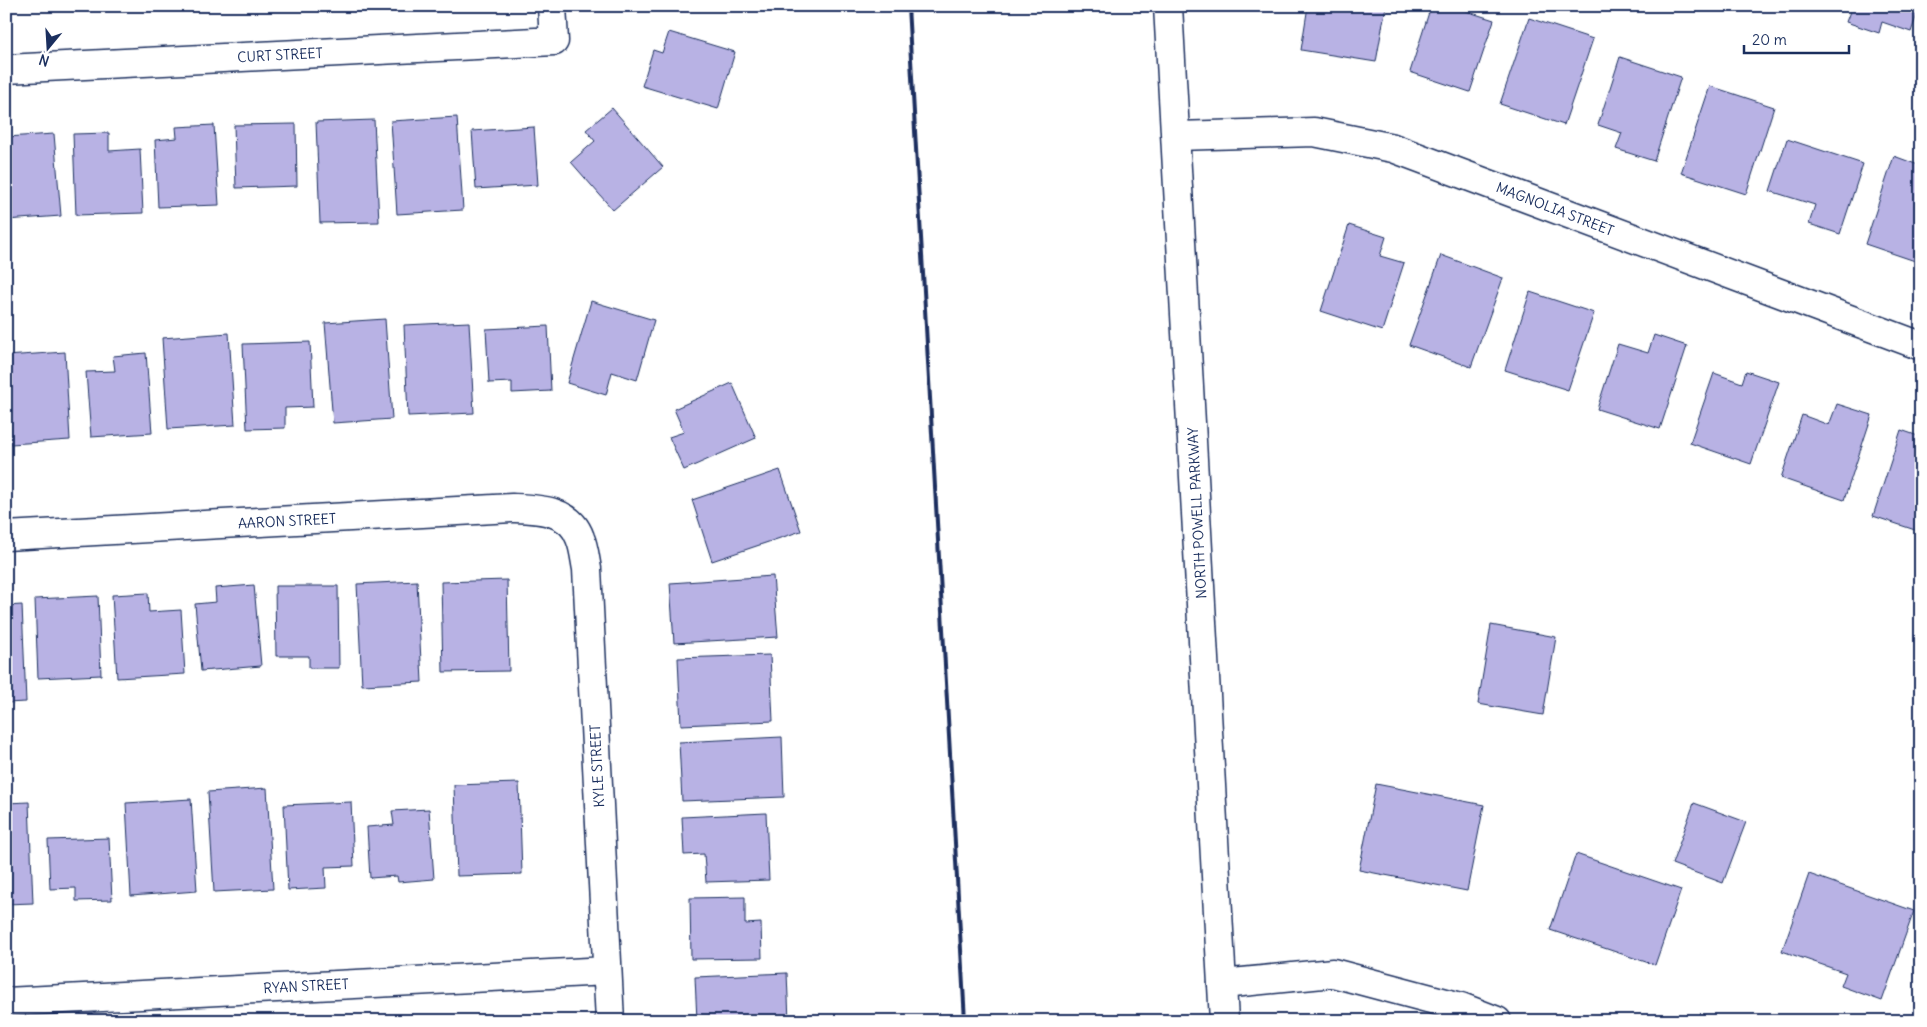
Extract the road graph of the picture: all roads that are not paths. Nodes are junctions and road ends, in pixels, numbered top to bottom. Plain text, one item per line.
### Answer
1 (552, 6) edge
2 (1168, 6) edge
3 (6, 69) edge
4 (1177, 136) junction
5 (1921, 346) edge
6 (566, 517) joint
7 (6, 536) edge
8 (607, 971) junction
9 (1222, 984) junction
10 (6, 1002) edge
11 (610, 1021) edge
12 (1224, 1021) edge
13 (1497, 1021) edge

1 - 3 street, CURT STREET
2 - 4 street, NORTH POWELL PARKWAY
4 - 5 street, MAGNOLIA STREET
4 - 9 street, NORTH POWELL PARKWAY
6 - 7 street, AARON STREET
6 - 8 street, KYLE STREET
8 - 10 street, RYAN STREET
8 - 11 street, KYLE STREET
9 - 12 street, NORTH POWELL PARKWAY
9 - 13 street

